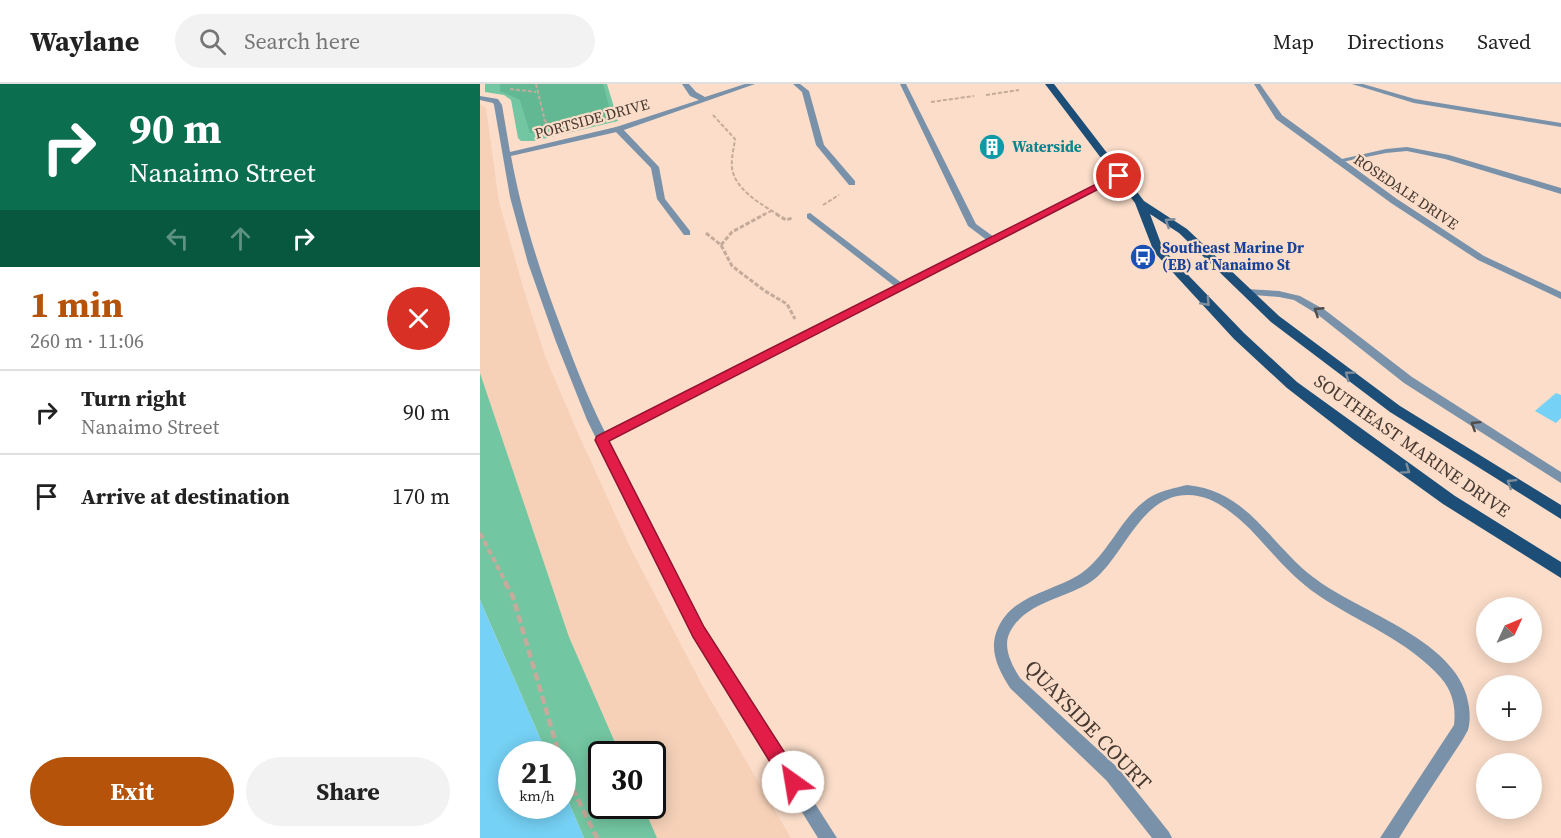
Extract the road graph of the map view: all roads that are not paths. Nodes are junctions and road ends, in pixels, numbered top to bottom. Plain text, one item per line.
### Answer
1 (685, 84) edge
2 (752, 84) edge
3 (796, 84) edge
4 (903, 84) edge
5 (1049, 84) edge
6 (1257, 84) edge
7 (1355, 84) edge
8 (480, 98) edge
9 (705, 104) junction
10 (1561, 125) edge
11 (618, 129) junction
12 (506, 155) junction
13 (1337, 161) junction
14 (1119, 176) junction
15 (852, 183) road end
16 (1561, 191) edge
17 (1140, 203) junction
18 (810, 216) road end
19 (687, 233) road end
20 (991, 239) junction
21 (900, 286) junction
22 (1246, 291) junction
23 (1561, 296) edge
24 (602, 440) junction
25 (1561, 478) edge
26 (1561, 513) edge
27 (1561, 571) edge
28 (828, 838) edge
29 (1163, 838) edge
30 (1389, 838) edge

1 - 9 street
2 - 9 street, PORTSIDE DRIVE
3 - 15 street
4 - 20 street
5 - 14 main road, SOUTHEAST MARINE DRIVE
6 - 13 street, ROSEDALE DRIVE
7 - 10 street
8 - 12 street
9 - 11 street, PORTSIDE DRIVE
11 - 12 street, PORTSIDE DRIVE
11 - 19 street
12 - 24 street
13 - 16 street
13 - 23 street, ROSEDALE DRIVE
14 - 17 main road, SOUTHEAST MARINE DRIVE
14 - 20 street
22 -> 17 main road, SOUTHEAST MARINE DRIVE
17 -> 27 main road, SOUTHEAST MARINE DRIVE
18 - 21 street
20 - 21 street
21 - 24 street
25 -> 22 street
26 -> 22 main road, SOUTHEAST MARINE DRIVE
24 - 28 street
29 - 30 street, QUAYSIDE COURT

